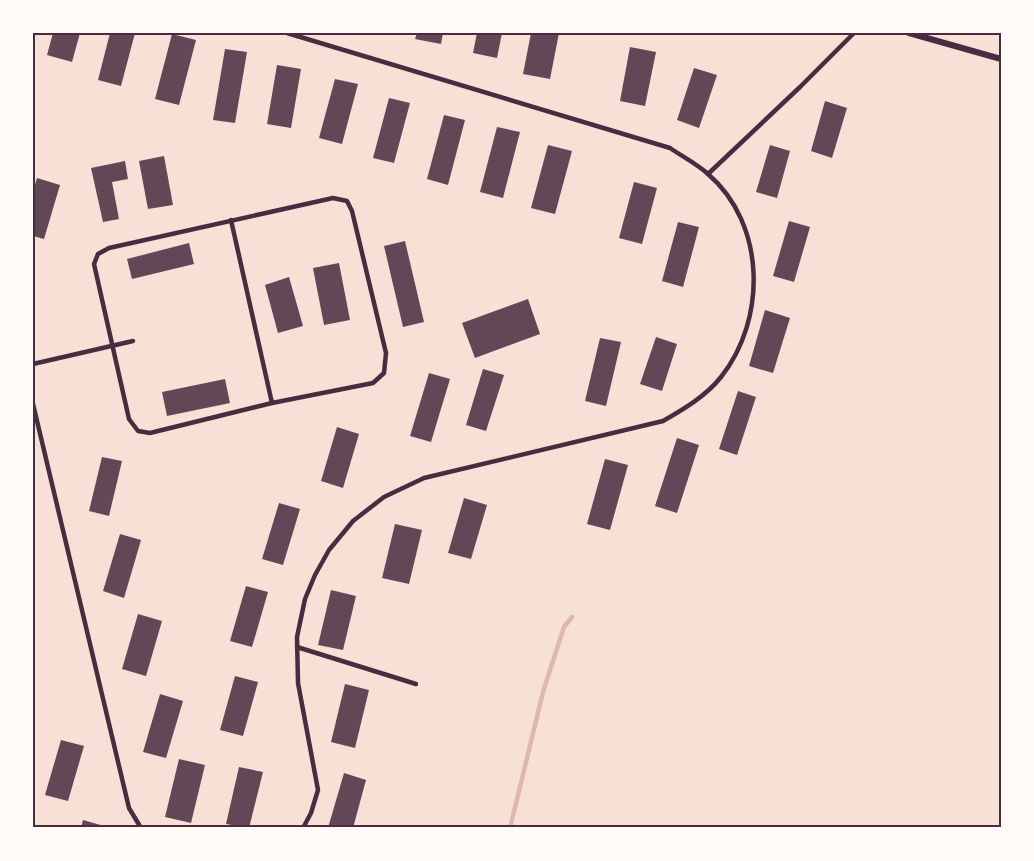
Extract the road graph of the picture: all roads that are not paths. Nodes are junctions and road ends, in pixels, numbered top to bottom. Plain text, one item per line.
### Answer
1 (287, 33) edge
2 (854, 33) edge
3 (909, 33) edge
4 (930, 36) edge
5 (1001, 58) edge
6 (708, 174) junction
7 (231, 220) junction
8 (133, 341) dead end
9 (111, 346) junction
10 (33, 364) edge
11 (33, 404) edge
12 (272, 404) junction
13 (297, 647) junction
14 (416, 684) dead end
15 (141, 828) edge
16 (303, 828) edge

1 - 6 lane
2 - 6 lane
3 - 4 street
4 - 5 street
6 - 13 lane
7 - 9 lane
7 - 12 lane
7 - 12 lane
8 - 9 lane
9 - 10 lane
9 - 12 lane
11 - 15 lane
13 - 14 lane
13 - 16 lane

